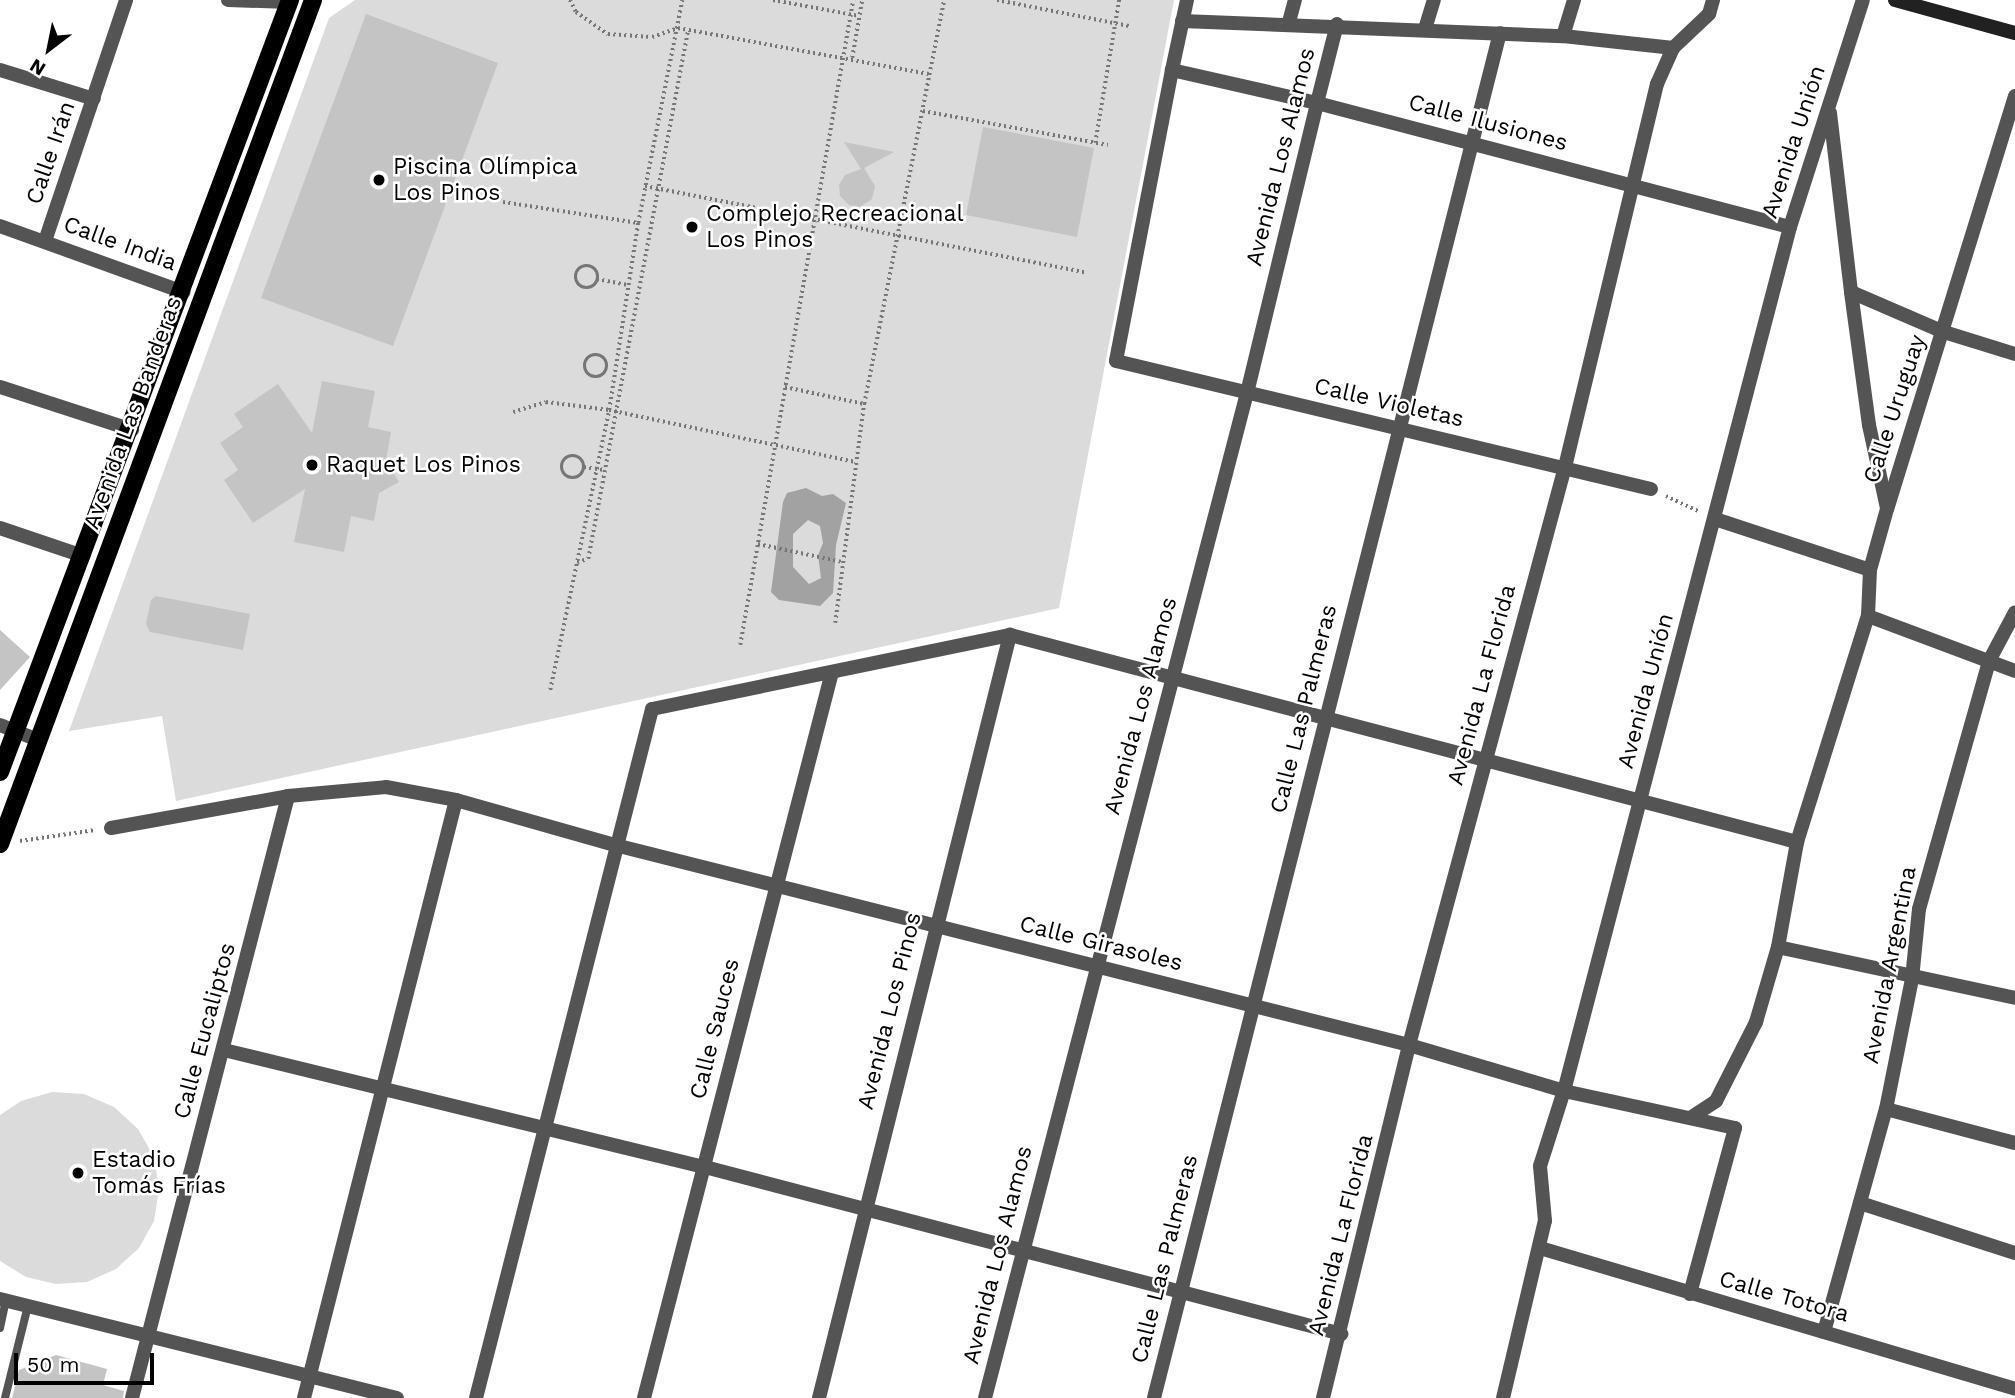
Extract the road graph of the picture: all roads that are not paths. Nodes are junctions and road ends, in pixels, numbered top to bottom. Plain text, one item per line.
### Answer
1 (125, 0) edge
2 (228, 0) edge
3 (313, 0) edge
4 (1186, 0) edge
5 (1295, 0) edge
6 (1434, 0) edge
7 (1574, 0) edge
8 (1713, 0) edge
9 (1863, 0) edge
10 (1895, 0) edge
11 (291, 1) edge
12 (1182, 21) junction
13 (1289, 22) junction
14 (1337, 24) junction
15 (1425, 29) junction
16 (1500, 33) junction
17 (2015, 33) edge
18 (1563, 36) junction
19 (1673, 48) junction
20 (1172, 69) junction
21 (0, 70) edge
22 (2015, 96) edge
23 (94, 99) junction
24 (1317, 103) junction
25 (1829, 110) junction
26 (1472, 141) junction
27 (1633, 185) junction
28 (0, 226) edge
29 (1790, 227) junction
30 (45, 241) junction
31 (184, 292) junction
32 (1851, 292) junction
33 (1944, 332) junction
34 (2015, 354) edge
35 (0, 387) edge
36 (1247, 393) junction
37 (1399, 429) junction
38 (132, 430) junction
39 (1565, 467) junction
40 (1651, 489) road end
41 (1887, 509) junction
42 (1715, 519) junction
43 (0, 528) edge
44 (83, 556) junction
45 (1870, 570) junction
46 (2015, 612) edge
47 (1868, 616) junction
48 (1010, 635) junction
49 (1989, 662) junction
50 (2015, 671) edge
51 (832, 672) junction
52 (1170, 681) junction
53 (1326, 715) junction
54 (8, 728) edge
55 (38, 740) junction
56 (1485, 757) junction
57 (0, 772) edge
58 (288, 796) junction
59 (456, 800) junction
60 (1642, 801) junction
61 (111, 828) road end
62 (1797, 842) junction
63 (6, 843) edge
64 (615, 845) junction
65 (774, 886) junction
66 (934, 925) junction
67 (1778, 947) junction
68 (1096, 966) junction
69 (1912, 979) junction
70 (2015, 998) edge
71 (1252, 1006) junction
72 (1409, 1045) junction
73 (224, 1050) junction
74 (383, 1086) junction
75 (1564, 1091) junction
76 (1885, 1109) junction
77 (1690, 1118) junction
78 (545, 1130) junction
79 (2015, 1143) edge
80 (705, 1167) junction
81 (1860, 1203) junction
82 (866, 1209) junction
83 (1540, 1248) junction
84 (1022, 1250) junction
85 (2015, 1253) edge
86 (1179, 1291) junction
87 (1690, 1293) junction
88 (3, 1299) edge
89 (29, 1306) junction
90 (0, 1328) edge
91 (1824, 1332) junction
92 (1341, 1334) junction
93 (148, 1336) junction
94 (310, 1376) junction
95 (2015, 1389) edge
96 (5, 1398) edge
97 (132, 1398) edge
98 (304, 1398) edge
99 (397, 1398) edge
100 (476, 1398) edge
101 (644, 1398) edge
102 (819, 1398) edge
103 (985, 1398) edge
104 (1154, 1398) edge
105 (1323, 1398) edge
106 (1503, 1398) edge

1 - 23 street, Calle Irán
2 - 11 street
3 - 55 main road, Avenida Las Banderas
4 - 12 street
5 - 13 street
6 - 15 street
7 - 18 street
8 - 19 street, Avenida La Florida
9 - 25 street, Avenida Unión
10 - 17 main road
11 - 31 main road, Avenida Las Banderas
12 - 13 street
12 - 20 street
13 - 14 street
14 - 15 street
14 - 24 street, Avenida Los Alamos
15 - 16 street
16 - 18 street
16 - 26 street, Calle Las Palmeras
18 - 19 street
19 - 27 street, Avenida La Florida
20 - 24 street, Calle Ilusiones
20 - 36 street, Calle Violetas
21 - 23 street
22 - 33 street, Calle Uruguay
23 - 30 street, Calle Irán
24 - 26 street, Calle Ilusiones
24 - 36 street, Avenida Los Alamos
25 - 29 street, Avenida Unión
25 - 32 street
26 - 27 street, Calle Ilusiones
26 - 37 street, Calle Las Palmeras
27 - 29 street, Calle Ilusiones
27 - 39 street, Avenida La Florida
28 - 30 street, Calle India
29 - 42 street, Avenida Unión
30 - 31 street, Calle India
31 - 38 main road, Avenida Las Banderas
32 - 33 street
32 - 41 street
33 - 34 street
33 - 41 street, Calle Uruguay
35 - 38 street
36 - 37 street, Calle Violetas
36 - 52 street, Avenida Los Alamos
37 - 39 street, Calle Violetas
37 - 53 street, Calle Las Palmeras
38 - 44 main road, Avenida Las Banderas
39 - 40 street, Calle Violetas
39 - 56 street, Avenida La Florida
41 - 45 street, Calle Uruguay
42 - 45 street
42 - 60 street, Avenida Unión
43 - 44 street
44 - 54 main road, Avenida Las Banderas
45 - 47 street, Calle Uruguay
46 - 49 street, Avenida Argentina
47 - 49 street
47 - 62 street, Calle Uruguay
48 - 51 street
48 - 52 street
48 - 66 street, Avenida Los Pinos
49 - 50 street
49 - 69 street, Avenida Argentina
51 - 64 street
51 - 65 street, Calle Sauces
52 - 53 street
52 - 68 street, Avenida Los Alamos
53 - 56 street
53 - 71 street, Calle Las Palmeras
54 - 55 street
54 - 57 main road, Avenida Las Banderas
55 - 63 main road, Avenida Las Banderas
56 - 60 street
56 - 72 street, Avenida La Florida
58 - 59 street, Calle Girasoles
58 - 61 street, Calle Girasoles
58 - 73 street, Calle Eucaliptos
59 - 64 street, Calle Girasoles
59 - 74 street
60 - 62 street
60 - 75 street, Avenida Unión
62 - 67 street, Calle Uruguay
64 - 65 street, Calle Girasoles
64 - 78 street
65 - 66 street, Calle Girasoles
65 - 80 street, Calle Sauces
66 - 68 street, Calle Girasoles
66 - 82 street, Avenida Los Pinos
67 - 69 street
67 - 77 street, Calle Uruguay
68 - 71 street, Calle Girasoles
68 - 84 street, Avenida Los Alamos
69 - 70 street
69 - 76 street, Avenida Argentina
71 - 72 street, Calle Girasoles
71 - 86 street, Calle Las Palmeras
72 - 75 street, Calle Girasoles
72 - 92 street, Avenida La Florida
73 - 74 street
73 - 93 street, Calle Eucaliptos
74 - 78 street
74 - 94 street
75 - 77 street, Calle Girasoles
75 - 83 street, Avenida Unión
76 - 79 street
76 - 81 street, Avenida Argentina
77 - 87 street, Calle Girasoles
78 - 80 street
78 - 100 street
80 - 82 street
80 - 101 street, Calle Sauces
81 - 85 street
81 - 91 street, Avenida Argentina
82 - 84 street
82 - 102 street, Avenida Los Pinos
83 - 87 street, Calle Totora
83 - 106 street, Avenida Unión
84 - 86 street
84 - 103 street, Avenida Los Alamos
86 - 92 street
86 - 104 street, Calle Las Palmeras
87 - 91 street, Calle Totora
88 - 89 street
88 - 90 lane
89 - 93 street
89 - 96 lane
91 - 95 street, Calle Totora
92 - 105 street, Avenida La Florida
93 - 94 street
93 - 97 street, Calle Eucaliptos
94 - 98 street
94 - 99 street

